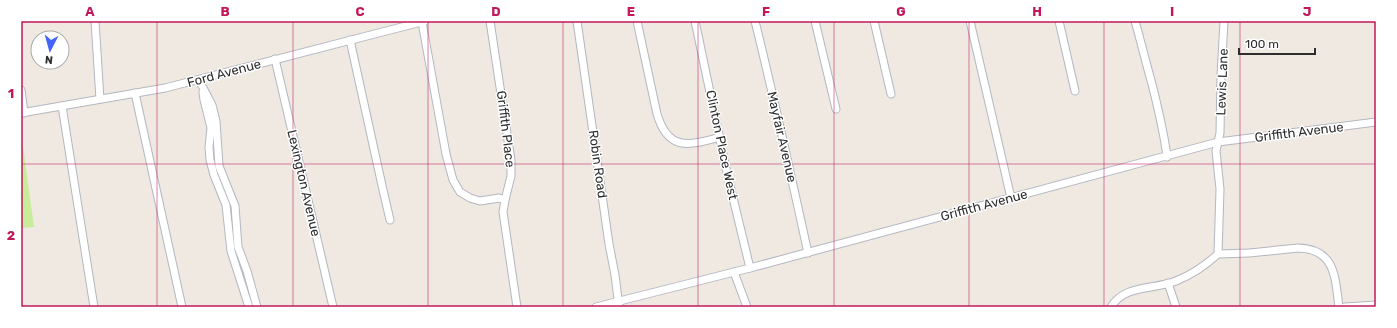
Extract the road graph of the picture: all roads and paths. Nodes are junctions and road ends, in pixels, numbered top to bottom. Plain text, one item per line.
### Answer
1 (96, 21) edge
2 (423, 21) edge
3 (490, 21) edge
4 (577, 21) edge
5 (637, 21) edge
6 (695, 21) edge
7 (755, 21) edge
8 (815, 21) edge
9 (874, 21) edge
10 (970, 21) edge
11 (1059, 21) edge
12 (1134, 21) edge
13 (1224, 21) edge
14 (350, 40) junction
15 (275, 59) junction
16 (199, 80) junction
17 (21, 90) edge
18 (203, 90) junction
19 (1076, 91) dead end
20 (135, 93) junction
21 (891, 94) dead end
22 (100, 99) junction
23 (62, 106) junction
24 (836, 109) dead end
25 (23, 113) edge
26 (1376, 122) edge
27 (720, 137) junction
28 (1218, 142) junction
29 (1167, 157) junction
30 (1011, 198) junction
31 (505, 200) junction
32 (390, 220) dead end
33 (808, 252) junction
34 (1218, 254) junction
35 (750, 268) junction
36 (734, 272) junction
37 (1168, 283) junction
38 (619, 304) edge
39 (1376, 304) edge
40 (94, 307) edge
41 (182, 307) edge
42 (249, 307) edge
43 (257, 307) edge
44 (333, 307) edge
45 (517, 307) edge
46 (596, 307) edge
47 (747, 307) edge
48 (1111, 307) edge
49 (1176, 307) edge
50 (1339, 307) edge
51 (1345, 307) edge

1 - 22 street
2 - 14 street, Ford Avenue
2 - 31 street
3 - 31 street, Griffith Place
4 - 38 street, Robin Road
5 - 27 street
6 - 27 street, Clinton Place West
7 - 33 street, Mayfair Avenue
8 - 24 street
9 - 21 street
10 - 30 street
11 - 19 street
12 - 29 street
13 - 28 street, Lewis Lane
14 - 15 street, Ford Avenue
14 - 32 street
15 - 16 street, Ford Avenue
15 - 44 street, Lexington Avenue
16 - 18 street
16 - 20 street, Ford Avenue
17 - 25 street
18 - 42 street
18 - 43 street
20 - 22 street, Ford Avenue
20 - 41 street
22 - 23 street, Ford Avenue
23 - 25 street, Ford Avenue
23 - 40 street
26 - 28 street, Griffith Avenue
27 - 35 street, Clinton Place West
28 - 29 street, Griffith Avenue
28 - 34 street, Lewis Lane
29 - 30 street, Griffith Avenue
30 - 33 street, Griffith Avenue
31 - 45 street, Griffith Place
33 - 35 street, Griffith Avenue
34 - 37 street
34 - 50 street
35 - 36 street, Griffith Avenue
36 - 38 street, Griffith Avenue
36 - 47 street
37 - 48 street
37 - 49 street
38 - 46 street, Griffith Avenue
39 - 51 street

